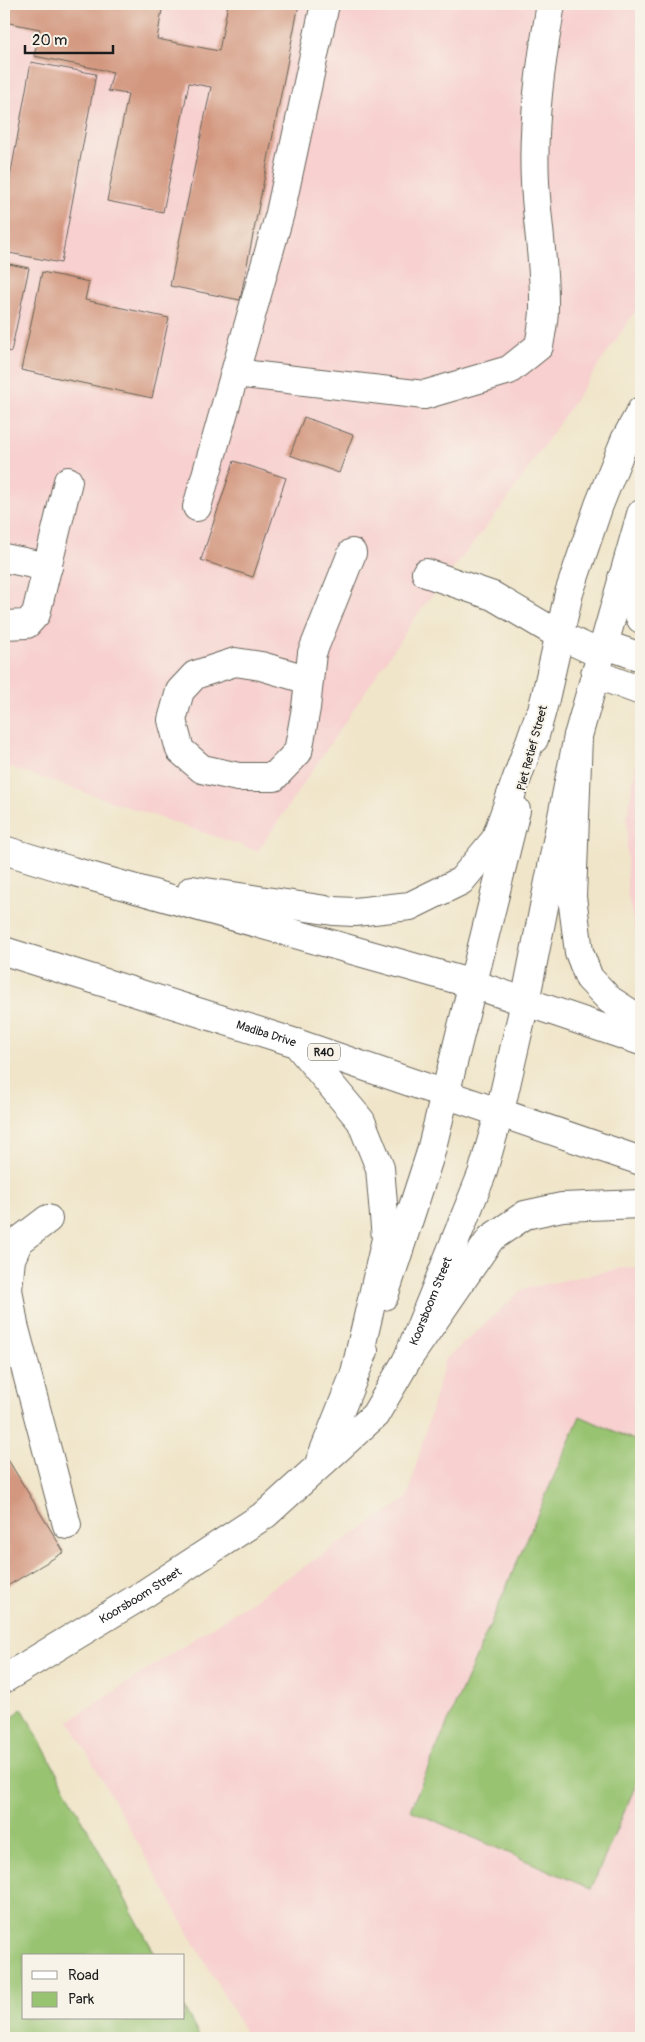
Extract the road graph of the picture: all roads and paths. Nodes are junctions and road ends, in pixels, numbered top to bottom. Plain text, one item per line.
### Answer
1 (325, 4) edge
2 (551, 4) edge
3 (235, 374) junction
4 (641, 411) edge
5 (68, 481) dead end
6 (197, 507) dead end
7 (641, 514) edge
8 (352, 553) dead end
9 (4, 558) edge
10 (48, 567) junction
11 (426, 573) dead end
12 (622, 578) junction
13 (641, 619) edge
14 (4, 625) edge
15 (559, 635) junction
16 (641, 657) edge
17 (599, 658) junction
18 (309, 680) junction
19 (641, 691) edge
20 (539, 716) junction
21 (578, 736) junction
22 (4, 850) edge
23 (72, 871) junction
24 (4, 951) edge
25 (473, 984) junction
26 (525, 1002) junction
27 (641, 1020) edge
28 (641, 1041) edge
29 (296, 1043) junction
30 (445, 1093) junction
31 (500, 1111) junction
32 (641, 1161) edge
33 (641, 1204) edge
34 (48, 1218) dead end
35 (407, 1360) junction
36 (355, 1373) junction
37 (318, 1466) junction
38 (67, 1525) dead end
39 (4, 1679) edge

1 - 3 main road
2 - 3 main road
3 - 6 main road
4 - 15 main road, Piet Retief Street
5 - 10 main road
7 - 12 main road
8 - 18 main road
9 - 10 main road
10 - 14 main road
11 - 15 main road
12 - 13 main road
12 - 17 main road
15 - 17 main road
15 - 20 main road, Piet Retief Street
16 - 17 main road
17 - 19 main road
17 - 21 main road
18 - 18 main road
20 - 23 main road
20 - 25 main road, Piet Retief Street
21 - 26 main road
21 - 27 main road
22 - 23 main road
23 - 25 main road
24 - 29 main road, Madiba Drive / R40
25 - 26 main road
25 - 30 main road, Piet Retief Street
26 - 28 main road
26 - 31 main road
29 - 30 main road, Madiba Drive / R40
29 - 36 main road
30 - 31 main road, Madiba Drive / R40
30 - 36 main road, Koorsboom Street
31 - 32 main road, Madiba Drive / R40
31 - 35 main road, Koorsboom Street
33 - 35 main road
34 - 38 main road
35 - 37 main road, Koorsboom Street
36 - 37 main road, Koorsboom Street
37 - 39 main road, Koorsboom Street

